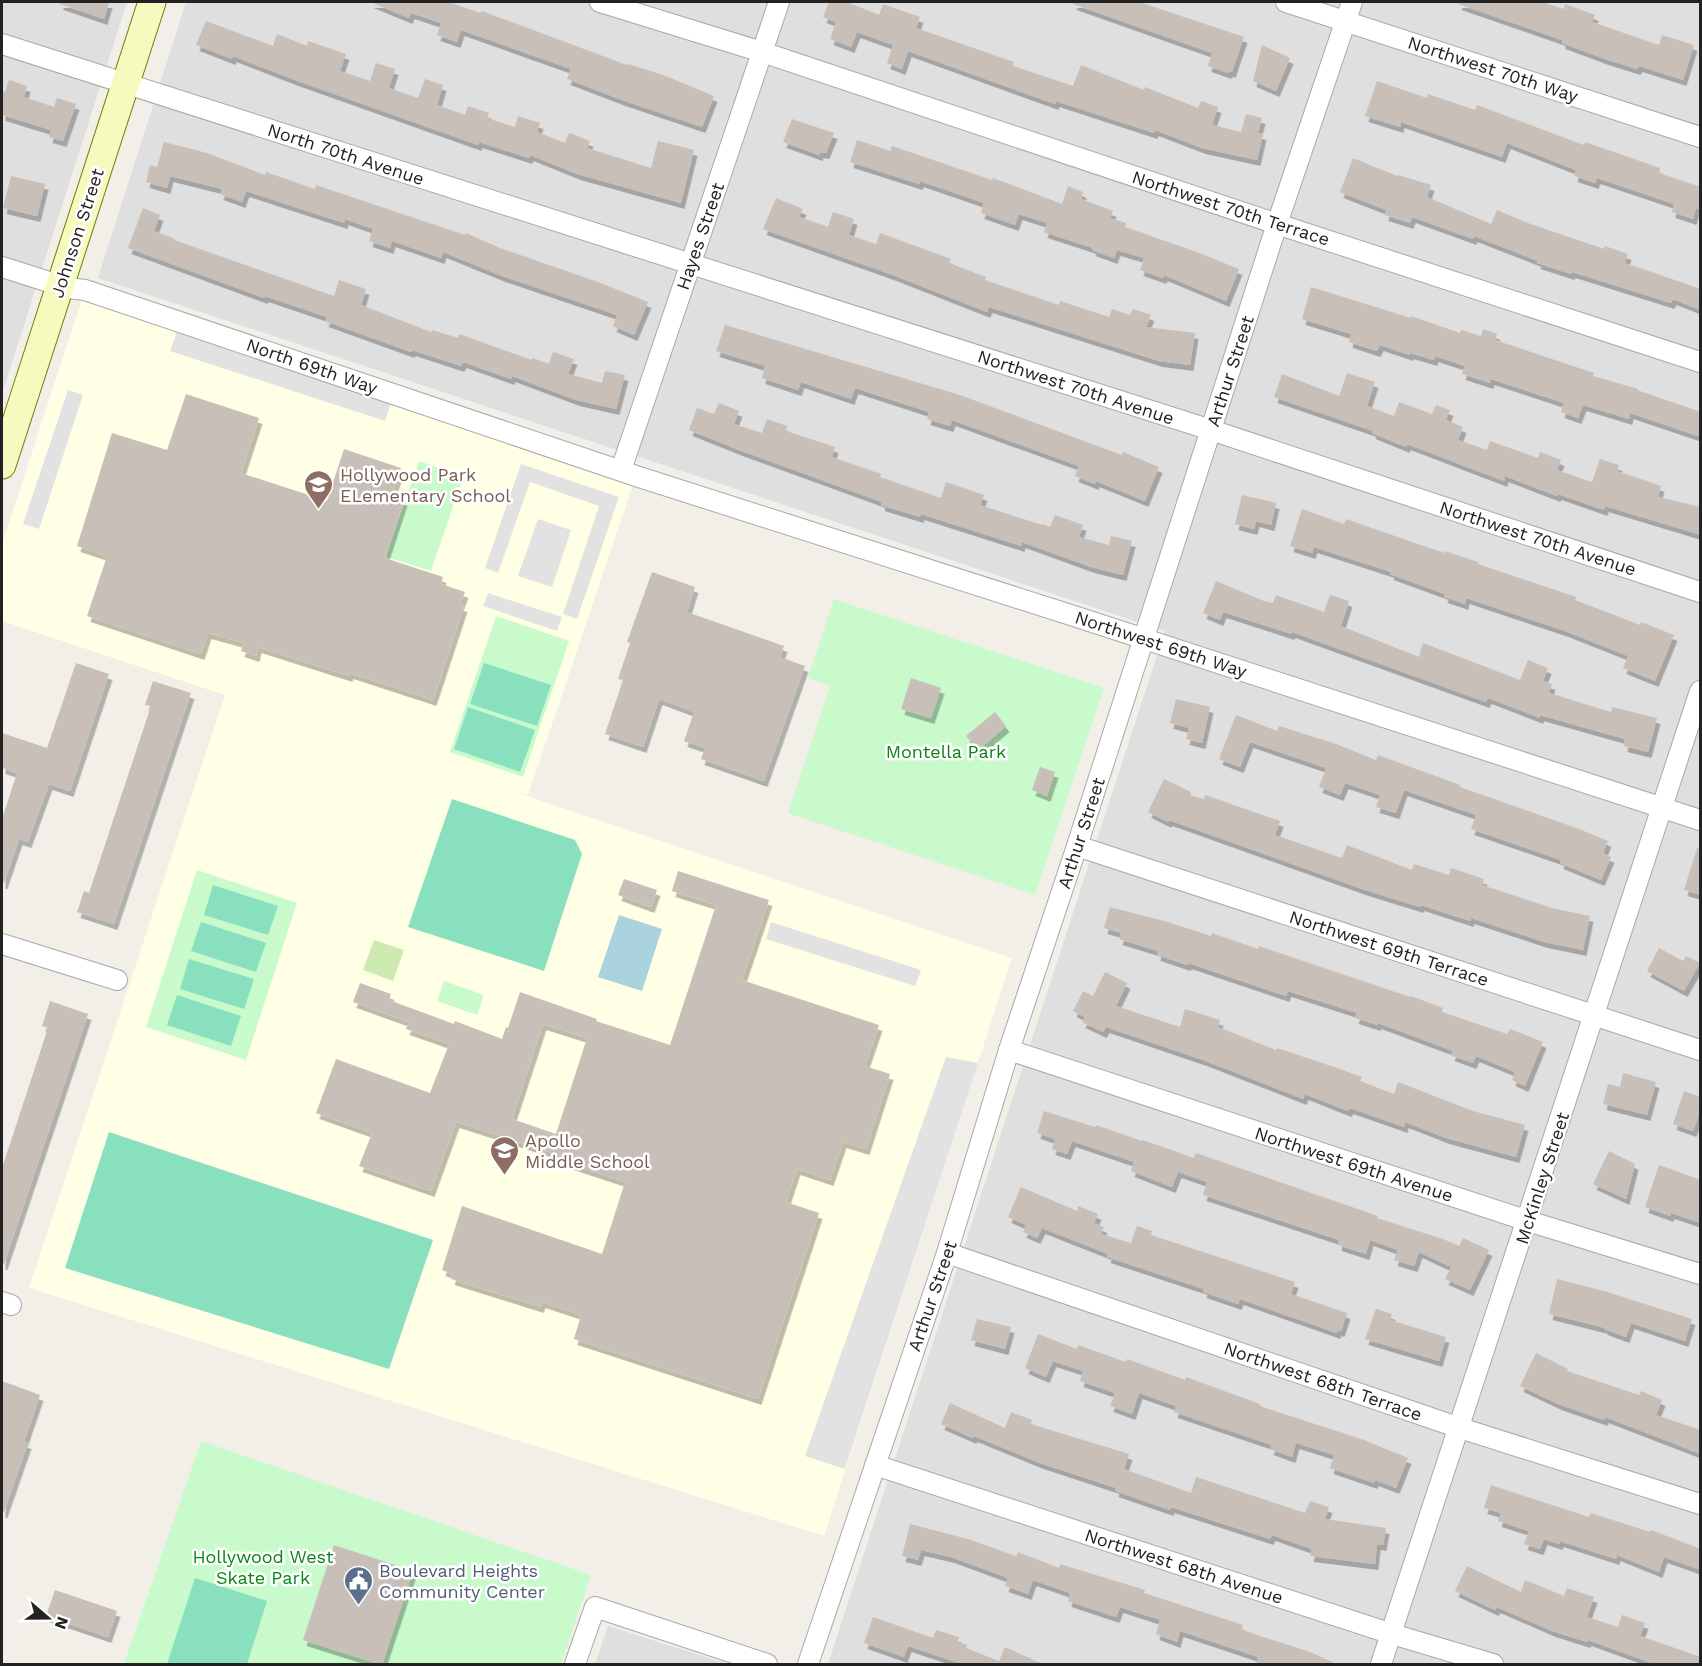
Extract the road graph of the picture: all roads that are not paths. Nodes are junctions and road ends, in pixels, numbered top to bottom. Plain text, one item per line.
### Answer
1 (152, 2) edge
2 (600, 2) edge
3 (779, 2) edge
4 (1286, 2) edge
5 (1352, 2) edge
6 (1346, 21) junction
7 (2, 44) edge
8 (762, 52) junction
9 (126, 84) junction
10 (1701, 137) edge
11 (1277, 224) junction
12 (690, 263) junction
13 (2, 267) edge
14 (61, 285) junction
15 (1701, 362) edge
16 (1211, 430) junction
17 (2, 465) edge
18 (621, 470) junction
19 (1701, 592) edge
20 (1143, 639) junction
21 (1701, 691) edge
22 (1662, 808) junction
23 (1701, 820) edge
24 (1077, 846) junction
25 (2, 944) edge
26 (117, 980) dead end
27 (1593, 1014) junction
28 (1009, 1050) junction
29 (1701, 1050) edge
30 (1528, 1221) junction
31 (947, 1253) junction
32 (1701, 1274) edge
33 (1460, 1428) junction
34 (875, 1465) junction
35 (1701, 1504) edge
36 (1392, 1634) junction
37 (575, 1665) edge
38 (768, 1665) edge
39 (808, 1665) edge
40 (1381, 1665) edge
41 (1493, 1665) edge

1 - 9 street, Johnson Street
2 - 8 street, Northwest 70th Terrace
3 - 8 street, Hayes Street
4 - 6 street, Northwest 70th Way
5 - 6 street, Arthur Street
6 - 10 street, Northwest 70th Way
6 - 11 street, Arthur Street
7 - 9 street, North 70th Avenue
8 - 11 street, Northwest 70th Terrace
8 - 12 street, Hayes Street
9 - 12 street, North 70th Avenue
9 - 14 street, Johnson Street
11 - 15 street, Northwest 70th Terrace
11 - 16 street, Arthur Street
12 - 16 street, Northwest 70th Avenue
12 - 18 street, Hayes Street
13 - 14 street, North 69th Way
14 - 17 street, Johnson Street
14 - 18 street, North 69th Way
16 - 19 street, Northwest 70th Avenue
16 - 20 street, Arthur Street
18 - 20 street, Northwest 69th Way
20 - 22 street, Northwest 69th Way
20 - 24 street, Arthur Street
21 - 22 street, McKinley Street
22 - 23 street, Northwest 69th Way
22 - 27 street, McKinley Street
24 - 27 street, Northwest 69th Terrace
24 - 28 street, Arthur Street
25 - 26 street
27 - 29 street, Northwest 69th Terrace
27 - 30 street, McKinley Street
28 - 30 street, Northwest 69th Avenue
28 - 31 street, Arthur Street
30 - 32 street, Northwest 69th Avenue
30 - 33 street, McKinley Street
31 - 33 street, Northwest 68th Terrace
31 - 34 street, Arthur Street
33 - 35 street, Northwest 68th Terrace
33 - 36 street, McKinley Street
34 - 36 street, Northwest 68th Avenue
34 - 39 street, Arthur Street
36 - 40 street, McKinley Street
36 - 41 street, Northwest 68th Avenue
37 - 38 street

